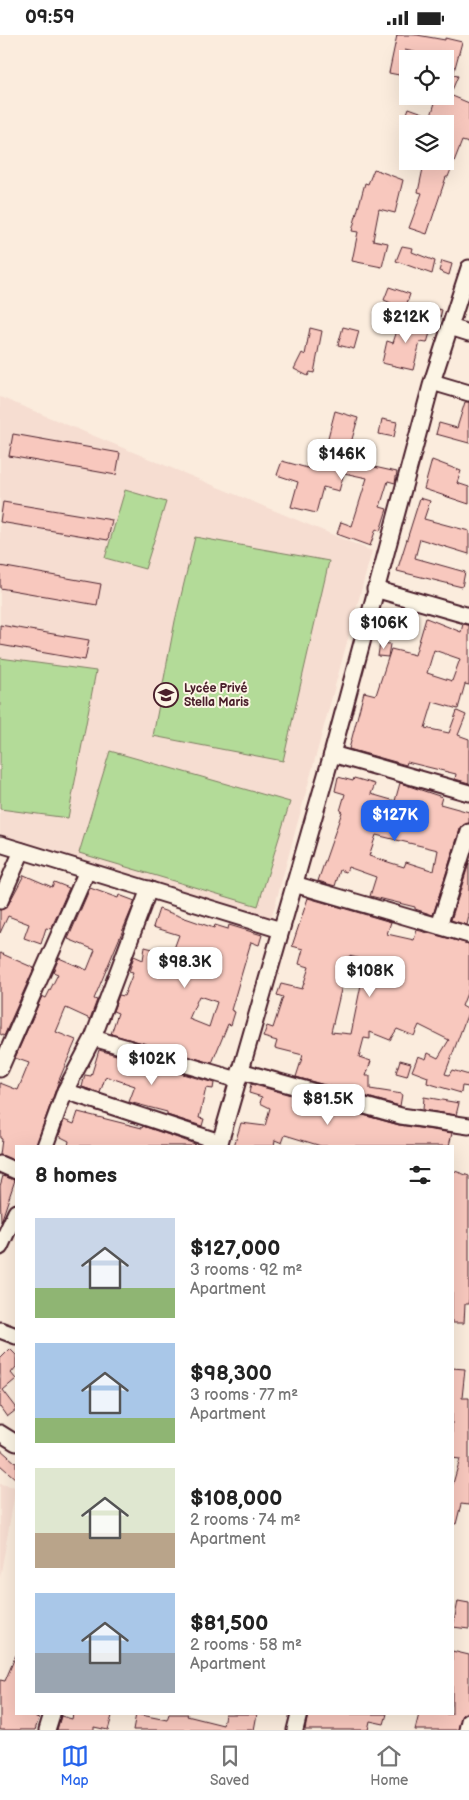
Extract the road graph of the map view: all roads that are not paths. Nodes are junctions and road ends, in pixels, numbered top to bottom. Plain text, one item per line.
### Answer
1 (469, 268) edge
2 (450, 327) junction
3 (469, 333) edge
4 (432, 382) junction
5 (469, 393) edge
6 (375, 589) junction
7 (469, 615) edge
8 (332, 754) junction
9 (469, 793) edge
10 (469, 832) edge
11 (0, 845) edge
12 (22, 851) junction
13 (87, 871) junction
14 (294, 884) junction
15 (149, 889) junction
16 (0, 901) edge
17 (438, 926) junction
18 (281, 930) junction
19 (469, 935) edge
20 (93, 1038) junction
21 (0, 1069) edge
22 (239, 1075) junction
23 (65, 1091) junction
24 (469, 1126) edge
25 (219, 1144) edge
26 (45, 1145) edge
27 (0, 1165) edge
28 (15, 1171) edge
29 (15, 1214) edge
30 (0, 1247) edge
31 (0, 1330) edge
32 (15, 1336) edge
33 (0, 1433) edge
34 (15, 1442) edge
35 (52, 1715) edge
36 (299, 1715) edge
37 (469, 1721) edge
38 (47, 1730) edge
39 (295, 1730) edge
40 (467, 1730) edge

1 - 2 street
2 - 3 street
2 - 4 street
4 - 5 street
4 - 6 street
6 - 7 street
6 - 8 street
8 - 9 street
8 - 14 street
10 - 17 street
11 - 12 street
12 - 13 street
12 - 16 street
13 - 15 street
13 - 21 street
14 - 17 street
14 - 18 street
15 - 18 street
15 - 20 street
17 - 19 street
18 - 22 street
20 - 22 street
20 - 23 street
22 - 24 street
22 - 25 street
23 - 25 street
23 - 26 street
27 - 28 street
29 - 30 street
31 - 32 street
33 - 34 street
35 - 38 street
36 - 39 street
37 - 40 street

